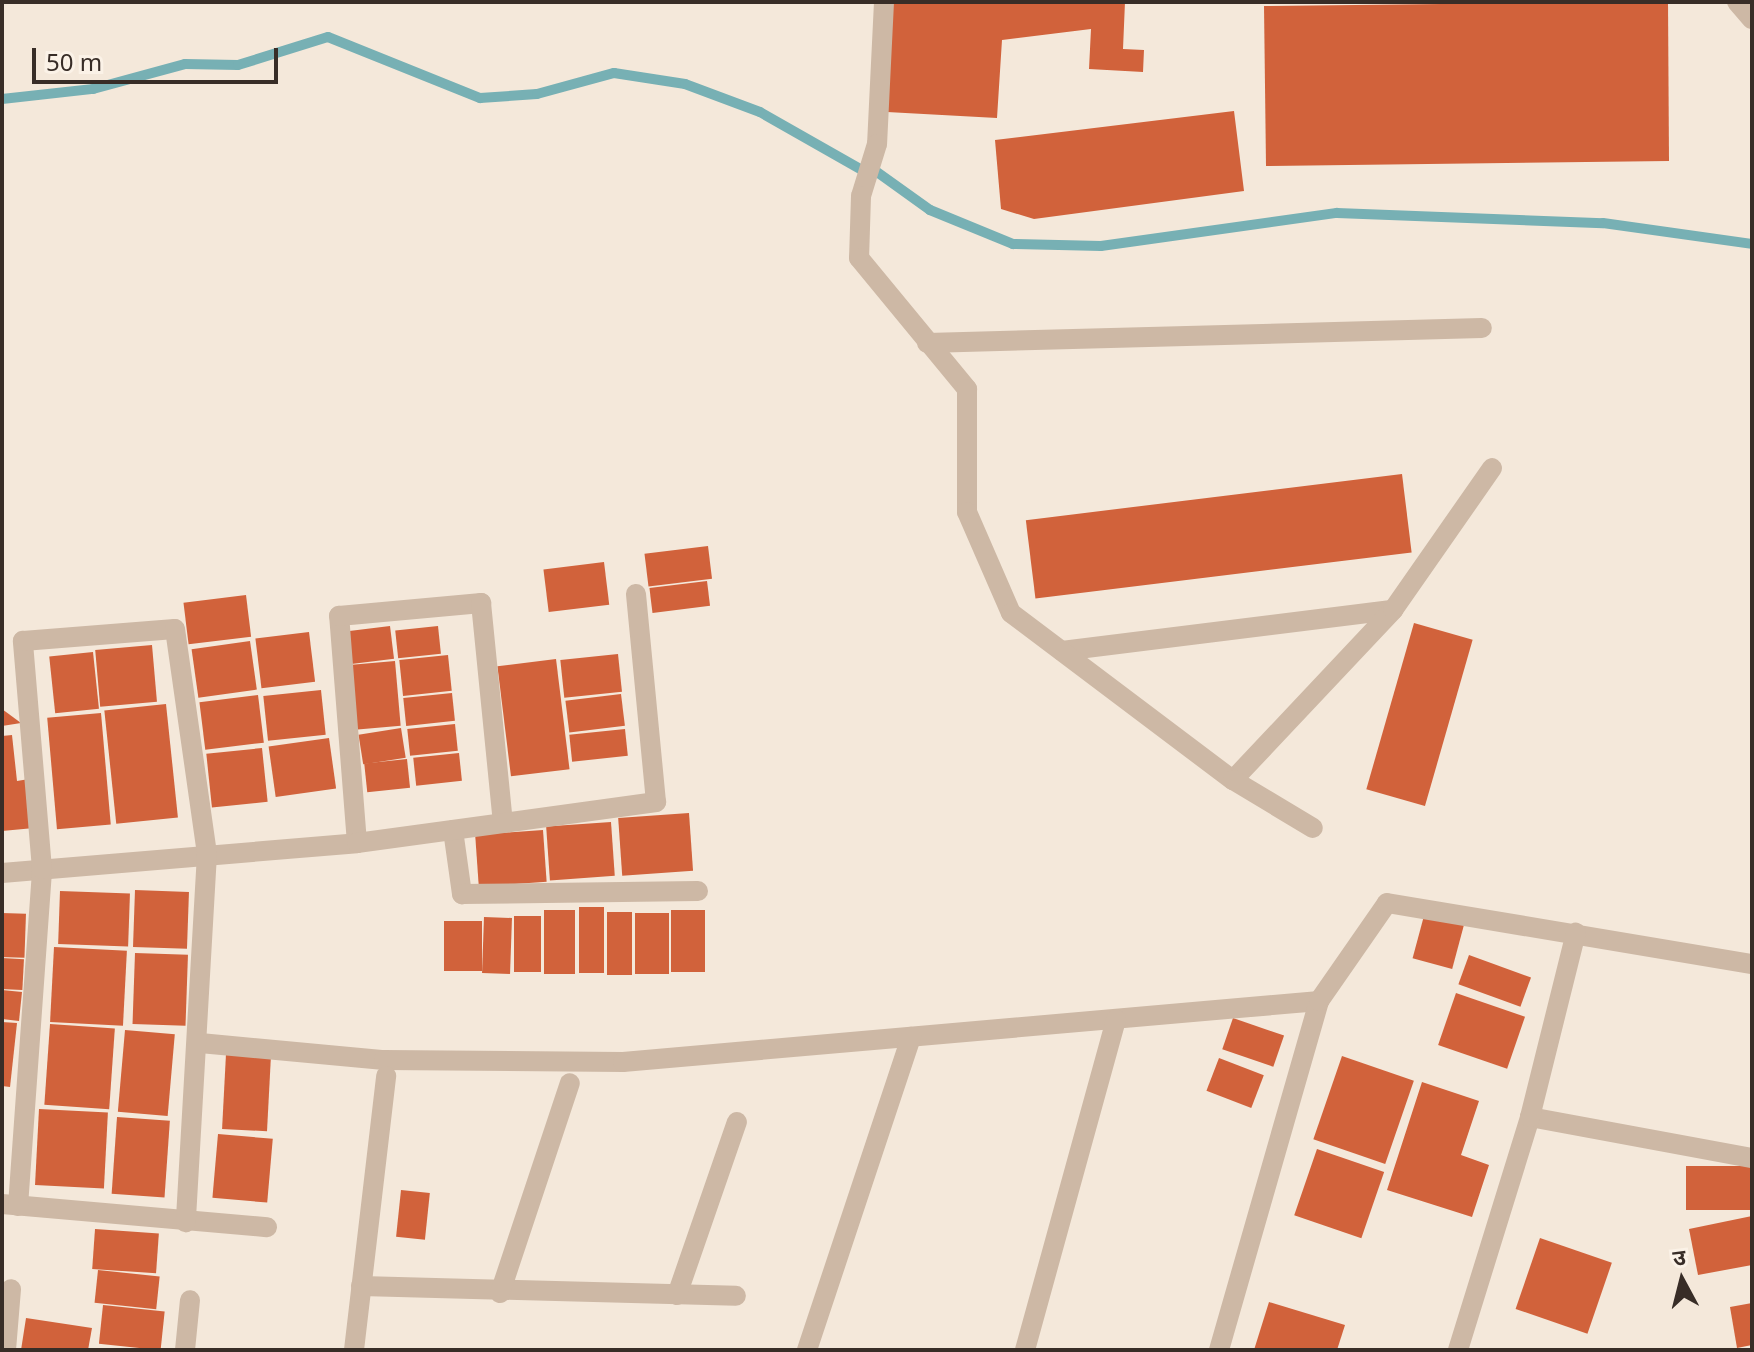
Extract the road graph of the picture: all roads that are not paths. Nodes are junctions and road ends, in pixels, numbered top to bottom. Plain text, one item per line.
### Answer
1 (884, 2) edge
2 (1737, 2) edge
3 (1752, 19) edge
4 (1482, 328) dead end
5 (927, 343) junction
6 (1492, 468) dead end
7 (636, 594) dead end
8 (1393, 610) junction
9 (1062, 651) junction
10 (1233, 780) junction
11 (503, 823) junction
12 (1313, 828) dead end
13 (453, 830) junction
14 (357, 843) junction
15 (207, 854) junction
16 (42, 869) junction
17 (2, 873) edge
18 (698, 891) dead end
19 (1576, 933) junction
20 (1752, 955) edge
21 (1752, 964) edge
22 (1319, 1001) junction
23 (1116, 1019) junction
24 (911, 1037) junction
25 (200, 1043) junction
26 (386, 1076) dead end
27 (570, 1083) dead end
28 (1530, 1117) junction
29 (737, 1122) dead end
30 (1752, 1158) edge
31 (10, 1205) edge
32 (186, 1222) junction
33 (267, 1227) dead end
34 (361, 1286) junction
35 (11, 1289) dead end
36 (500, 1293) junction
37 (677, 1295) junction
38 (736, 1296) dead end
39 (190, 1300) dead end
40 (1466, 1348) edge
41 (6, 1350) edge
42 (185, 1350) edge
43 (354, 1350) edge
44 (807, 1350) edge
45 (1025, 1350) edge
46 (1219, 1350) edge

1 - 5 street
2 - 3 street
4 - 5 street
5 - 9 street
6 - 8 street
7 - 11 street
8 - 9 street
8 - 10 street
9 - 10 street
10 - 12 street
11 - 13 street
11 - 14 street
13 - 14 street
13 - 18 street
14 - 15 street
15 - 16 street
15 - 16 street
15 - 25 street
16 - 17 street
16 - 31 street
19 - 21 street
19 - 22 street
19 - 28 street
20 - 21 street
22 - 23 street
22 - 46 street
23 - 24 street
23 - 45 street
24 - 25 street
24 - 44 street
25 - 32 street
26 - 34 street
27 - 36 street
28 - 30 street
28 - 40 street
29 - 37 street
31 - 32 street
32 - 33 street
34 - 36 street
34 - 43 street
35 - 41 street
36 - 37 street
37 - 38 street
39 - 42 street

